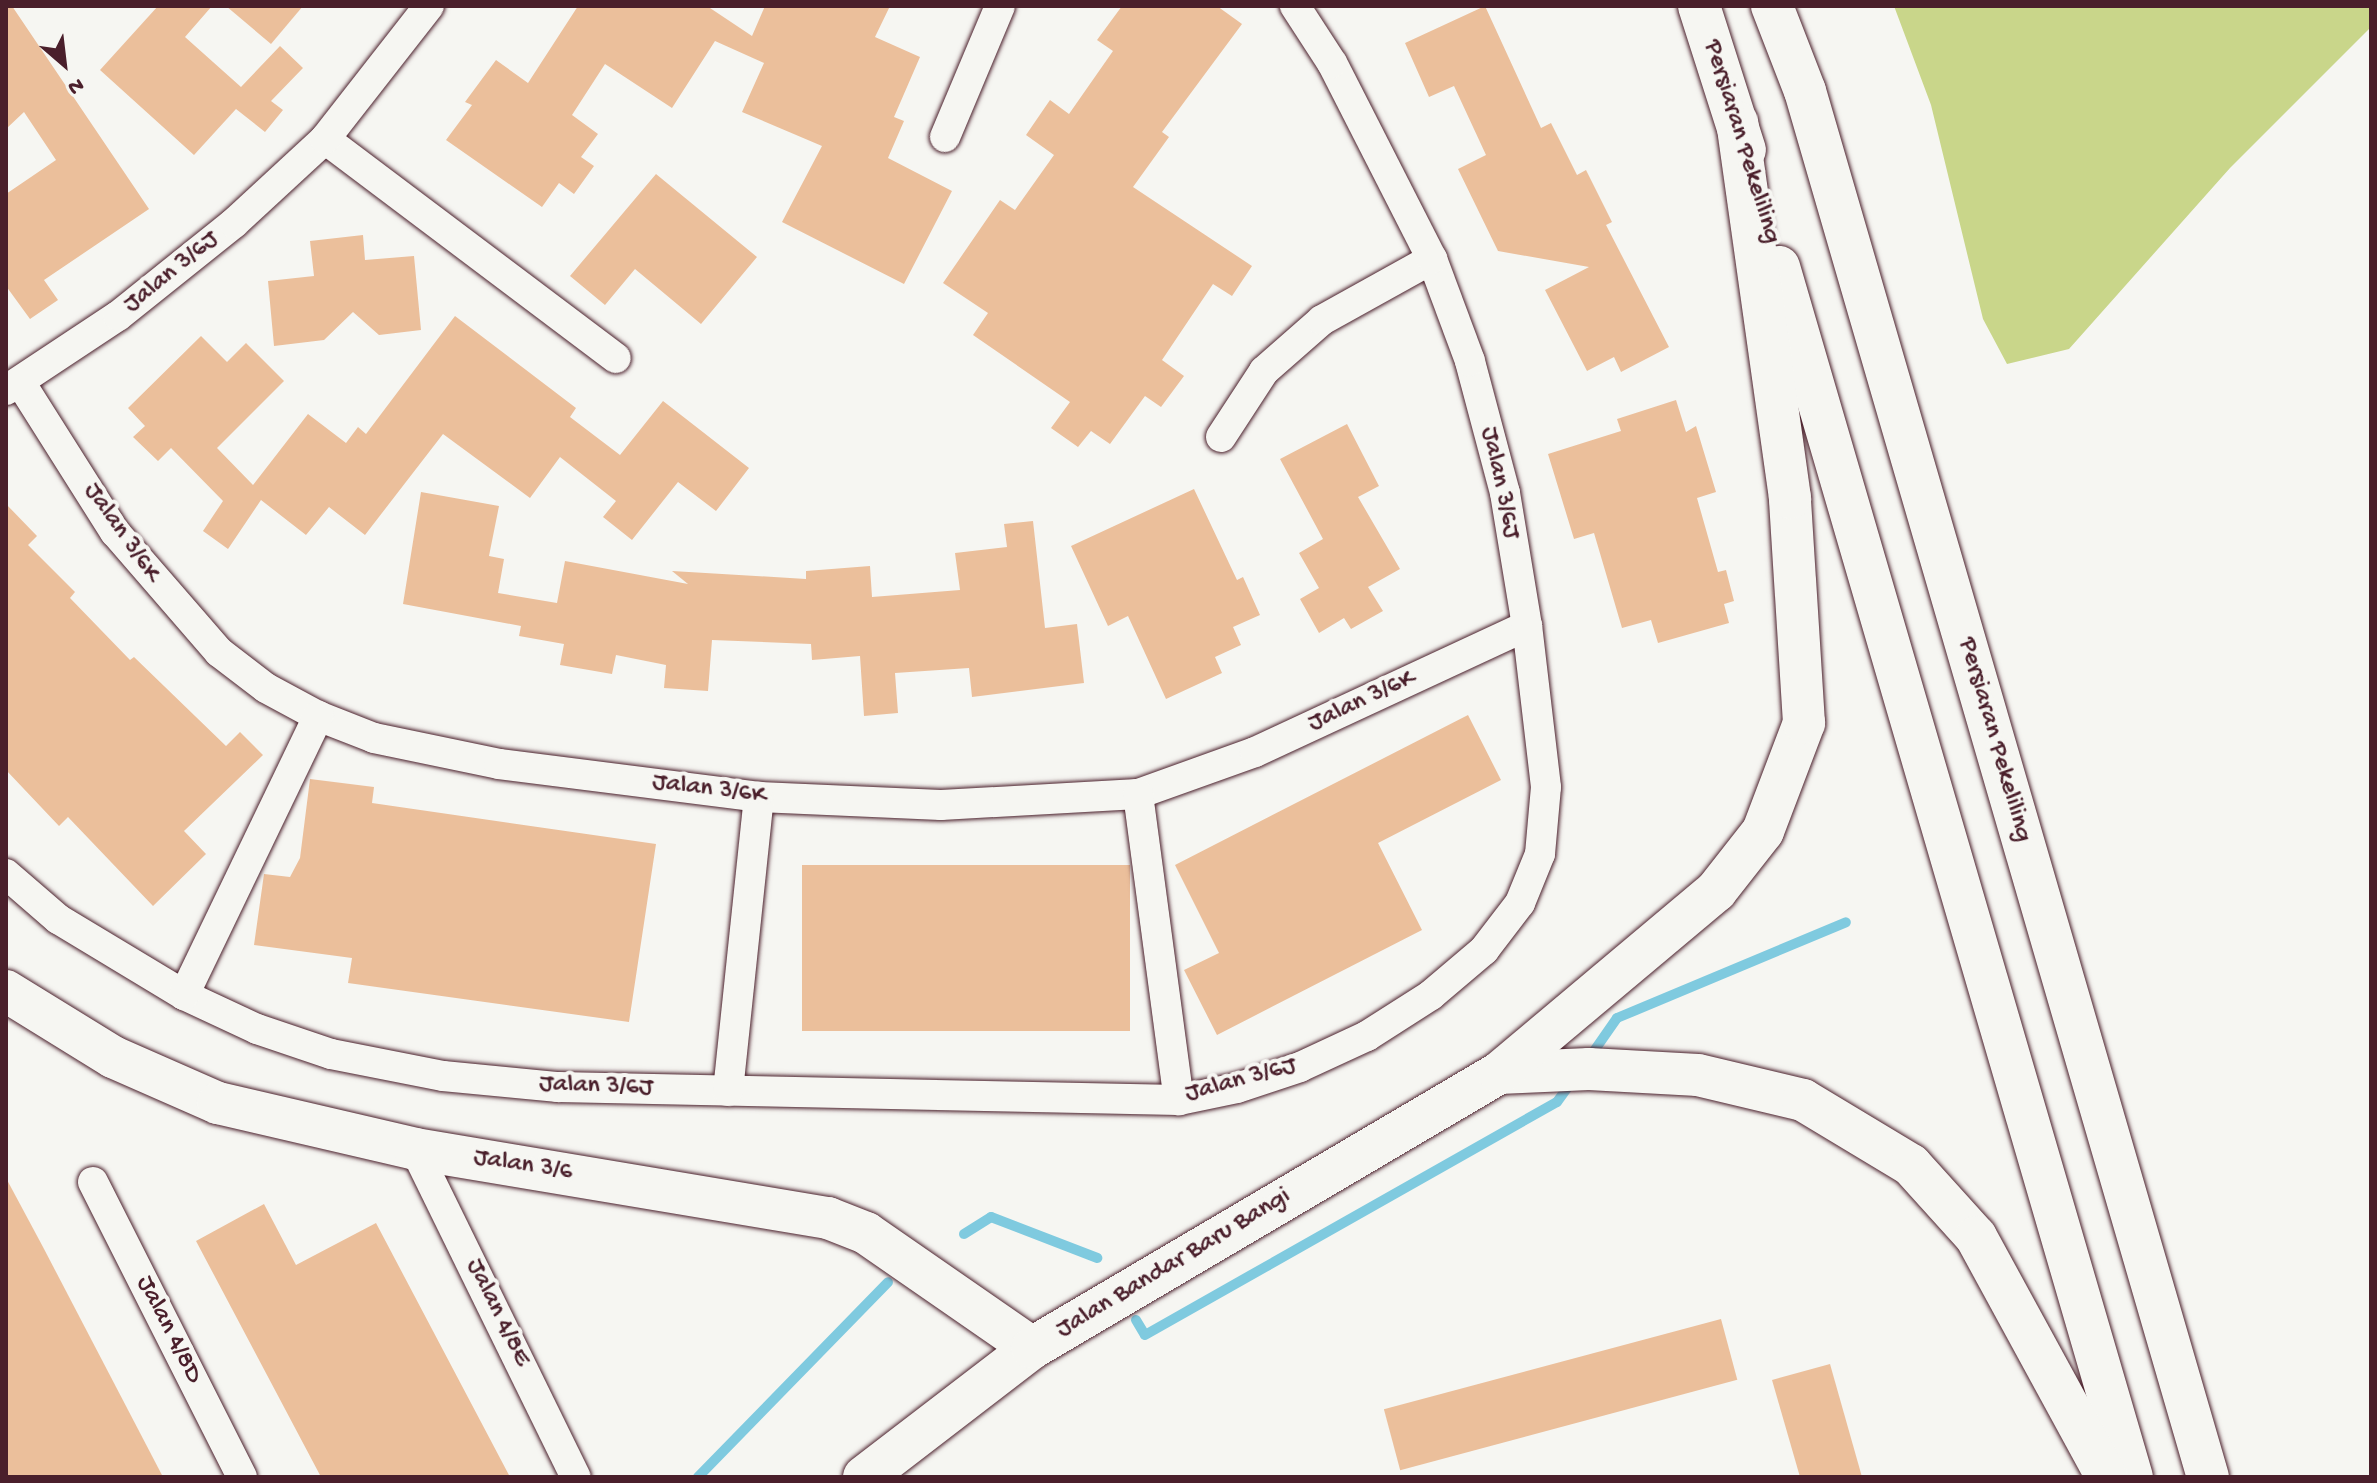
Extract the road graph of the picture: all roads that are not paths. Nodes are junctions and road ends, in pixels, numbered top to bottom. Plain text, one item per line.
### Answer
1 (429, 6) edge
2 (1000, 6) edge
3 (1295, 6) edge
4 (1699, 6) edge
5 (1772, 6) edge
6 (1737, 123) junction
7 (945, 137) dead end
8 (325, 139) junction
9 (1432, 259) junction
10 (616, 358) dead end
11 (13, 386) edge
12 (1221, 437) dead end
13 (1527, 626) junction
14 (318, 716) junction
15 (1138, 794) junction
16 (759, 797) junction
17 (6, 874) edge
18 (6, 991) edge
19 (184, 995) junction
20 (1499, 1073) junction
21 (728, 1091) junction
22 (1179, 1100) junction
23 (415, 1149) junction
24 (93, 1182) dead end
25 (1032, 1348) junction
26 (242, 1477) edge
27 (576, 1477) edge
28 (864, 1477) edge
29 (2107, 1477) edge
30 (2132, 1477) edge
31 (2208, 1477) edge

1 - 8 street, Jalan 3/6J
2 - 7 street
3 - 9 street, Jalan 3/6J
4 - 6 street, Persiaran Pekeliling
5 - 31 street, Persiaran Pekeliling
6 - 20 street, Jalan Bandar Baru Bangi
6 - 30 street, Persiaran Pekeliling
8 - 10 street
8 - 11 street, Jalan 3/6J
9 - 12 street
9 - 13 street, Jalan 3/6J
11 - 14 street, Jalan 3/6K
13 - 15 street, Jalan 3/6K
13 - 22 street, Jalan 3/6J
14 - 16 street, Jalan 3/6K
14 - 19 street
15 - 16 street, Jalan 3/6K
15 - 22 street
16 - 21 street
17 - 19 street, Jalan 3/6J
18 - 23 street, Jalan 3/6
19 - 21 street, Jalan 3/6J
20 - 25 street, Jalan Bandar Baru Bangi
20 - 29 street
21 - 22 street, Jalan 3/6J
23 - 25 street, Jalan 3/6
23 - 27 street, Jalan 4/8E
24 - 26 street, Jalan 4/8D
25 - 28 street, Jalan Bandar Baru Bangi

